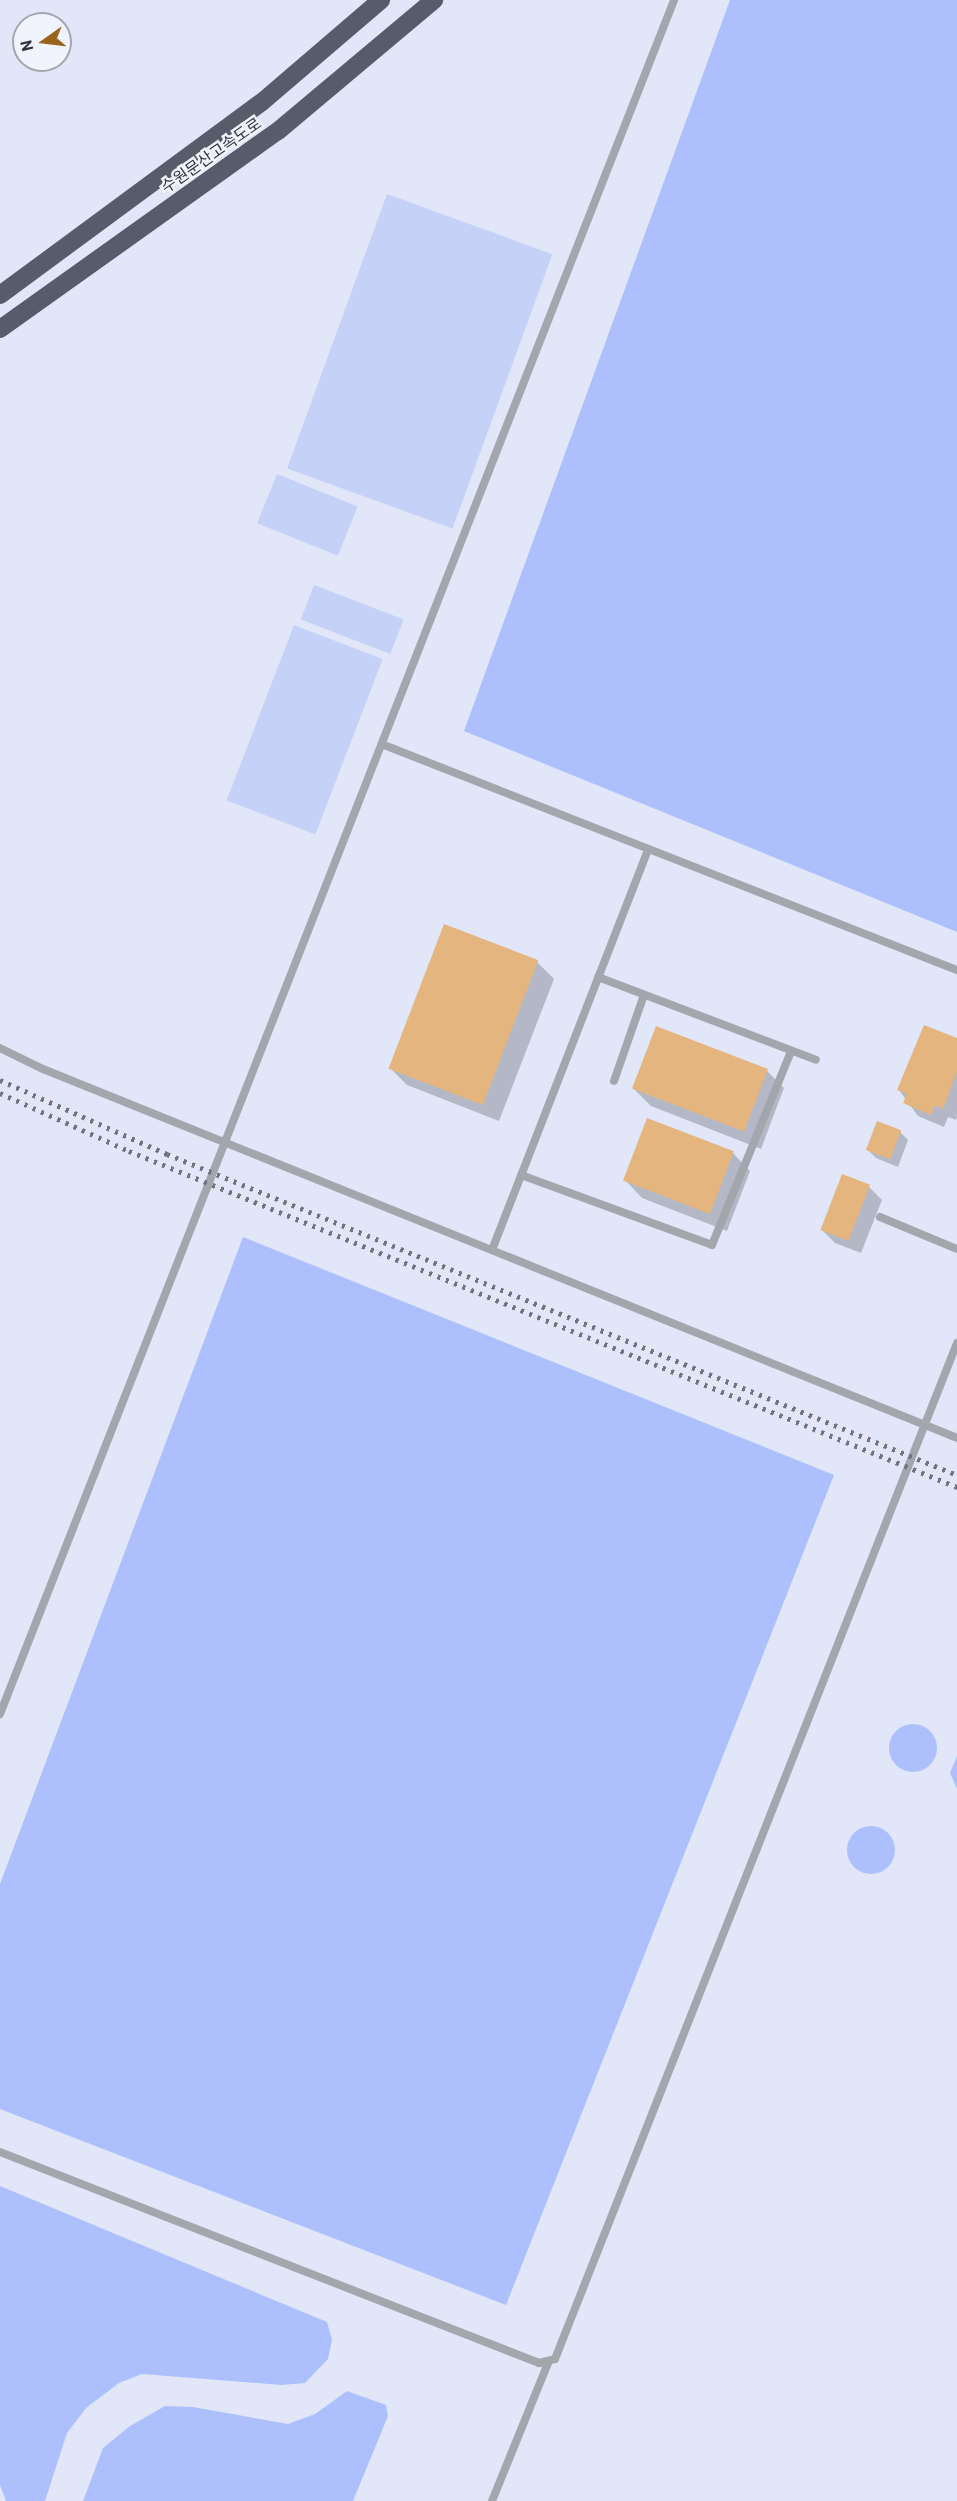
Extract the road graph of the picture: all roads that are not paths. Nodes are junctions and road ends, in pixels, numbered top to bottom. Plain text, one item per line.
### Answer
1 (381, 0) edge
2 (434, 0) edge
3 (674, 0) edge
4 (0, 295) edge
5 (0, 329) edge
6 (384, 745) junction
7 (648, 849) junction
8 (957, 970) edge
9 (598, 977) junction
10 (644, 995) junction
11 (0, 1048) edge
12 (791, 1051) junction
13 (816, 1060) dead end
14 (614, 1081) dead end
15 (225, 1142) junction
16 (521, 1175) junction
17 (880, 1217) dead end
18 (957, 1248) edge
19 (492, 1250) junction
20 (957, 1343) edge
21 (926, 1426) junction
22 (957, 1438) edge
23 (0, 1714) edge
24 (0, 2152) edge
25 (548, 2363) junction
26 (492, 2501) edge

1 - 4 highway, 수원문산고속도로
2 - 5 highway, 수원문산고속도로
3 - 6 lane
6 - 7 lane
6 - 15 lane
7 - 8 lane
7 - 9 lane
9 - 10 lane
9 - 16 lane
10 - 12 lane
10 - 14 lane
11 - 15 lane
12 - 13 lane
12 - 16 lane
15 - 19 lane
15 - 23 lane
16 - 19 lane
17 - 18 lane
19 - 21 lane
20 - 21 lane
21 - 22 lane
21 - 25 lane
24 - 25 lane
25 - 26 lane

